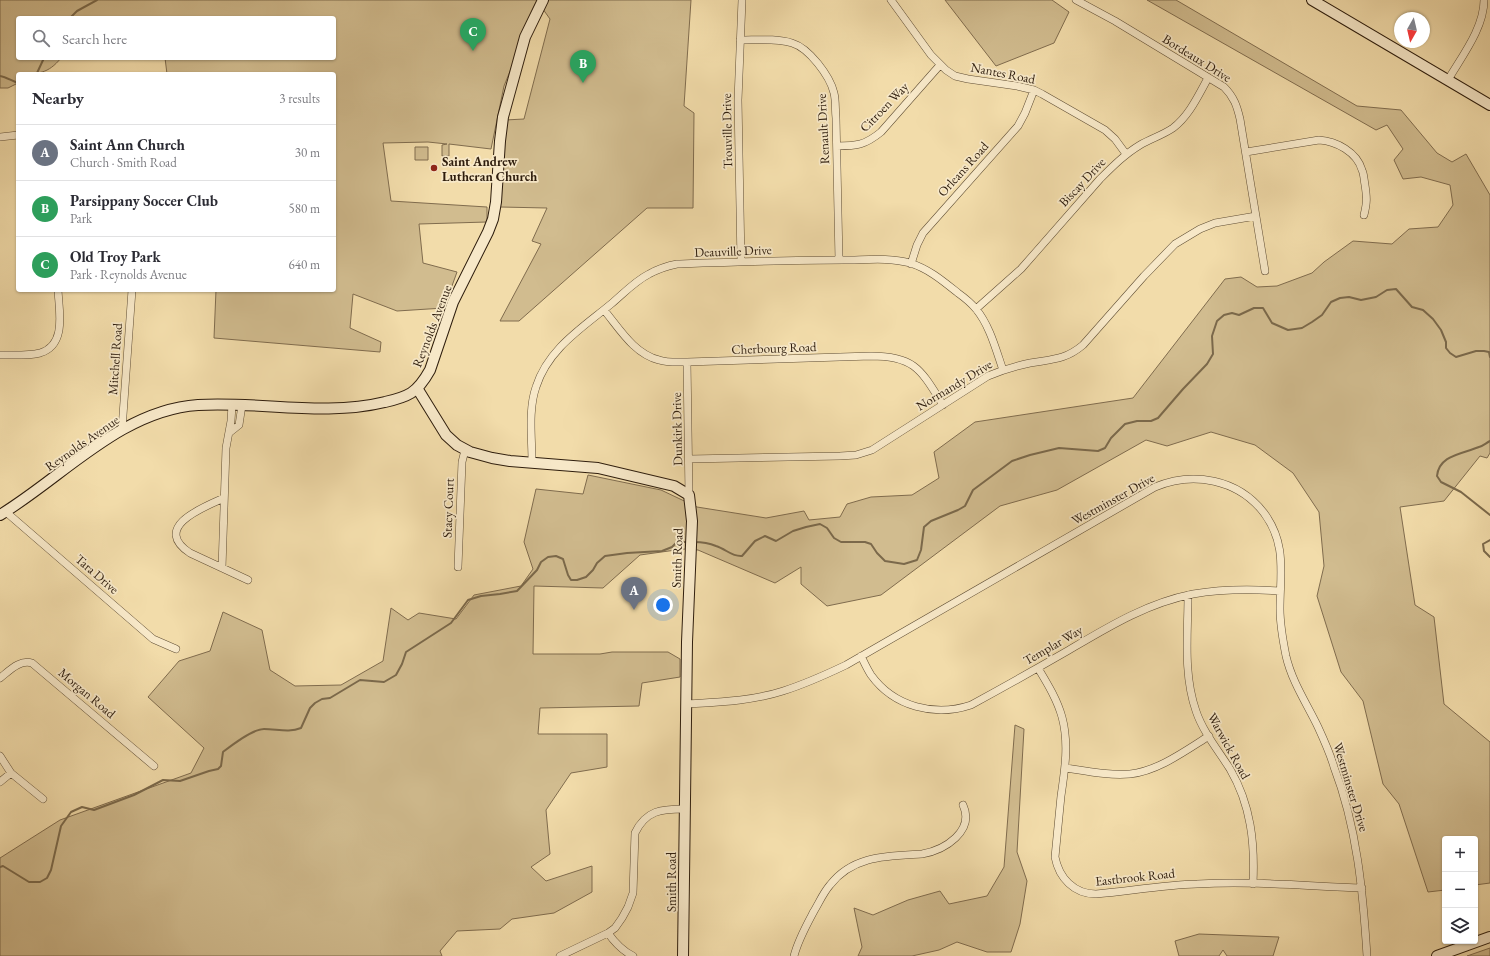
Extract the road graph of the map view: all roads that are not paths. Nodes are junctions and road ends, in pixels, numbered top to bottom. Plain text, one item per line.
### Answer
1 (543, 0) edge
2 (742, 0) edge
3 (891, 0) edge
4 (1076, 0) edge
5 (1484, 0) edge
6 (1317, 1) edge
7 (740, 40) junction
8 (940, 65) junction
9 (1208, 78) junction
10 (1448, 80) junction
11 (1034, 90) junction
12 (1490, 105) edge
13 (16, 135) edge
14 (0, 137) edge
15 (837, 146) junction
16 (1246, 152) junction
17 (1126, 154) junction
18 (1364, 215) dead end
19 (1256, 216) junction
20 (838, 260) junction
21 (741, 262) junction
22 (911, 264) junction
23 (1266, 272) dead end
24 (58, 292) edge
25 (132, 292) edge
26 (976, 309) junction
27 (604, 310) junction
28 (0, 356) edge
29 (687, 362) junction
30 (1003, 370) junction
31 (417, 388) junction
32 (237, 405) junction
33 (943, 405) junction
34 (122, 429) junction
35 (229, 433) junction
36 (465, 450) junction
37 (689, 459) junction
38 (532, 462) junction
39 (689, 495) junction
40 (224, 498) junction
41 (3, 513) edge
42 (458, 567) dead end
43 (222, 568) junction
44 (248, 580) dead end
45 (1280, 590) junction
46 (1188, 596) junction
47 (176, 649) dead end
48 (861, 656) junction
49 (1038, 668) junction
50 (0, 678) edge
51 (686, 704) junction
52 (1209, 736) junction
53 (0, 756) edge
54 (154, 766) dead end
55 (1066, 768) junction
56 (11, 773) junction
57 (0, 782) edge
58 (43, 799) dead end
59 (963, 804) dead end
60 (684, 809) junction
61 (1253, 884) junction
62 (1362, 888) junction
63 (608, 933) junction
64 (1490, 937) edge
65 (560, 956) edge
66 (633, 956) edge
67 (683, 956) edge
68 (794, 956) edge
69 (1367, 956) edge
70 (1437, 956) edge

1 - 31 street, Reynolds Avenue
2 - 7 street, Trouville Drive
3 - 8 street, Nantes Road
4 - 9 street, Bordeaux Drive
5 - 10 street
6 - 10 street
7 - 15 street, Renault Drive
7 - 21 street, Trouville Drive
8 - 11 street, Nantes Road
8 - 15 street, Citroen Way
9 - 16 street, Bordeaux Drive
9 - 17 street, Biscay Drive
10 - 12 street
11 - 17 street, Nantes Road
11 - 22 street, Orleans Road
13 - 14 street
15 - 20 street, Renault Drive
16 - 18 street
16 - 19 street, Bordeaux Drive
17 - 26 street, Biscay Drive
19 - 23 street, Bordeaux Drive
19 - 30 street, Normandy Drive
20 - 21 street, Deauville Drive
20 - 22 street, Deauville Drive
21 - 27 street, Deauville Drive
22 - 26 street, Deauville Drive
24 - 28 street
25 - 34 street, Mitchell Road
26 - 30 street, Deauville Drive
27 - 29 street, Cherbourg Road
27 - 38 street, Deauville Drive
29 - 33 street, Cherbourg Road
29 - 37 street, Dunkirk Drive
30 - 33 street, Normandy Drive
31 - 32 street, Reynolds Avenue
31 - 36 street
32 - 34 street, Reynolds Avenue
32 - 35 street
32 - 35 street
33 - 37 street, Normandy Drive
34 - 41 street, Reynolds Avenue
35 - 40 street
36 - 38 street
36 - 42 street, Stacy Court
37 - 39 street, Dunkirk Drive
38 - 39 street
39 - 51 street, Smith Road
40 - 43 street
40 - 43 street
41 - 47 street, Tara Drive
43 - 44 street
45 - 46 street, Templar Way
45 - 48 street, Westminster Drive
45 - 62 street, Westminster Drive
46 - 49 street, Templar Way
46 - 52 street, Warwick Road
48 - 49 street, Templar Way
48 - 51 street, Westminster Drive
49 - 55 street, Eastbrook Road
50 - 54 street, Morgan Road
51 - 60 street, Smith Road
52 - 55 street
52 - 61 street, Warwick Road
53 - 56 street
55 - 61 street, Eastbrook Road
56 - 57 street
56 - 58 street
59 - 68 street
60 - 63 street
60 - 67 street, Smith Road
61 - 62 street, Eastbrook Road
62 - 69 street, Westminster Drive
63 - 65 street
63 - 66 street
64 - 70 street

